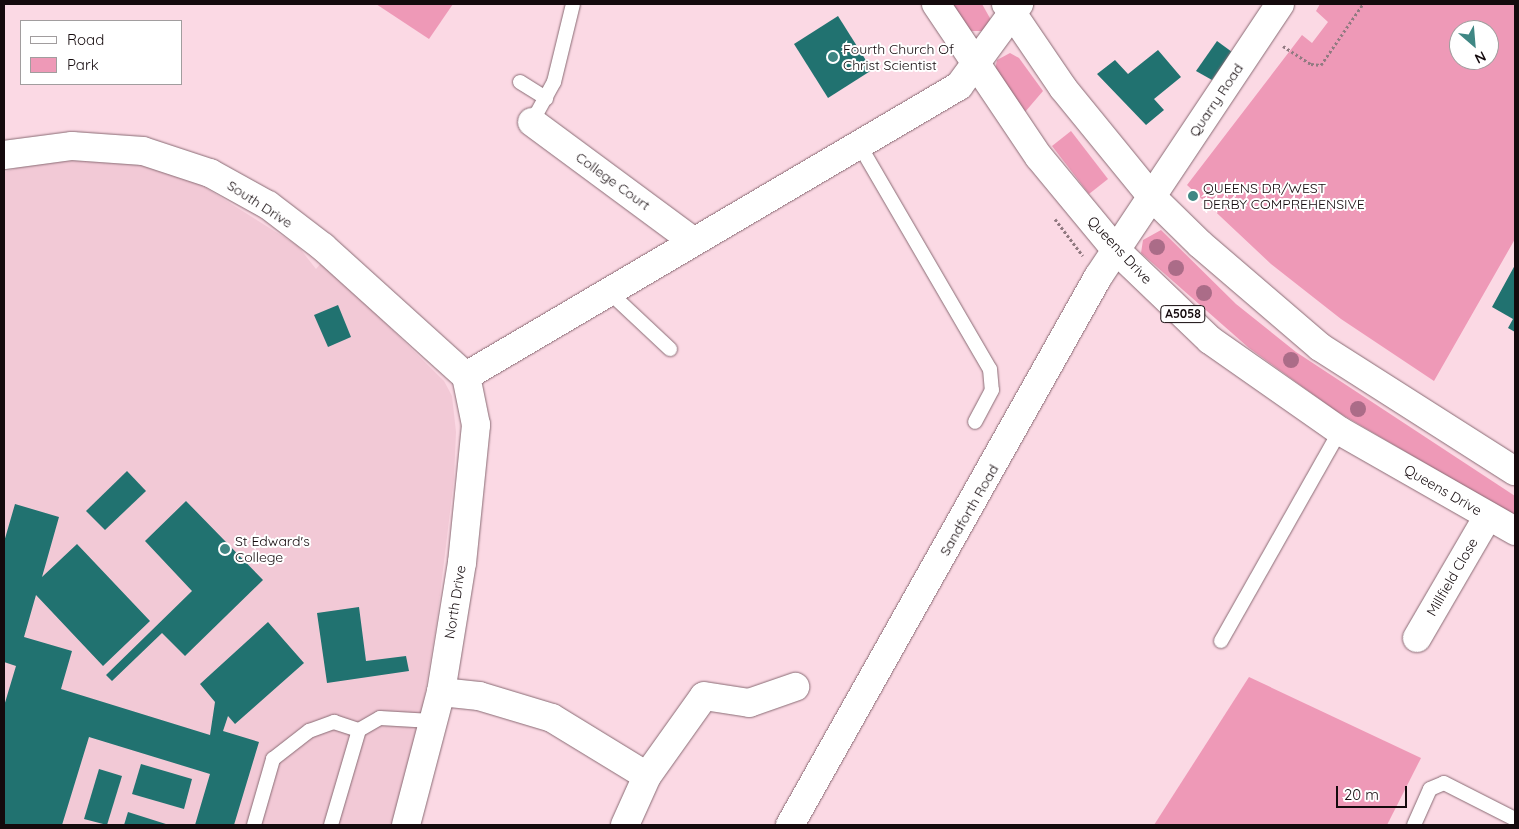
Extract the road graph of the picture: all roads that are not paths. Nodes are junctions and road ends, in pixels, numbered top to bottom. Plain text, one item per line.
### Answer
1 (574, 4) edge
2 (936, 4) edge
3 (1280, 4) edge
4 (1012, 7) edge
5 (974, 65) junction
6 (520, 82) dead end
7 (546, 98) junction
8 (532, 122) joint
9 (860, 146) junction
10 (4, 154) edge
11 (1152, 197) junction
12 (693, 241) junction
13 (1116, 250) junction
14 (608, 291) junction
15 (670, 349) dead end
16 (466, 376) junction
17 (975, 422) dead end
18 (1340, 432) junction
19 (1515, 471) edge
20 (1488, 516) junction
21 (1515, 531) edge
22 (1417, 638) dead end
23 (1220, 641) dead end
24 (795, 687) dead end
25 (441, 692) junction
26 (432, 721) junction
27 (359, 730) junction
28 (647, 776) junction
29 (1515, 819) edge
30 (254, 825) edge
31 (331, 825) edge
32 (406, 825) edge
33 (625, 825) edge
34 (790, 825) edge
35 (1414, 825) edge

1 - 7 lane
2 - 5 main road, Queens Drive / A5058
3 - 11 main road, Quarry Road
4 - 5 main road
4 - 11 main road
5 - 9 main road
5 - 13 main road, Queens Drive / A5058
6 - 7 lane
7 - 8 lane
8 - 12 main road, College Court
9 - 12 main road
9 - 17 lane
10 - 16 main road, South Drive
11 - 13 main road, Sandforth Road
11 - 19 main road
12 - 14 main road
13 - 18 main road, Queens Drive / A5058
13 - 34 main road, Sandforth Road
14 - 15 lane
14 - 16 main road
16 - 25 main road, North Drive
18 - 20 main road, Queens Drive / A5058
18 - 23 lane
20 - 21 main road, Queens Drive / A5058
20 - 22 main road, Millfield Close
24 - 28 main road
25 - 26 main road, North Drive
25 - 28 main road
26 - 27 lane
26 - 32 main road, North Drive
27 - 30 lane
27 - 31 lane
28 - 33 main road
29 - 35 lane

